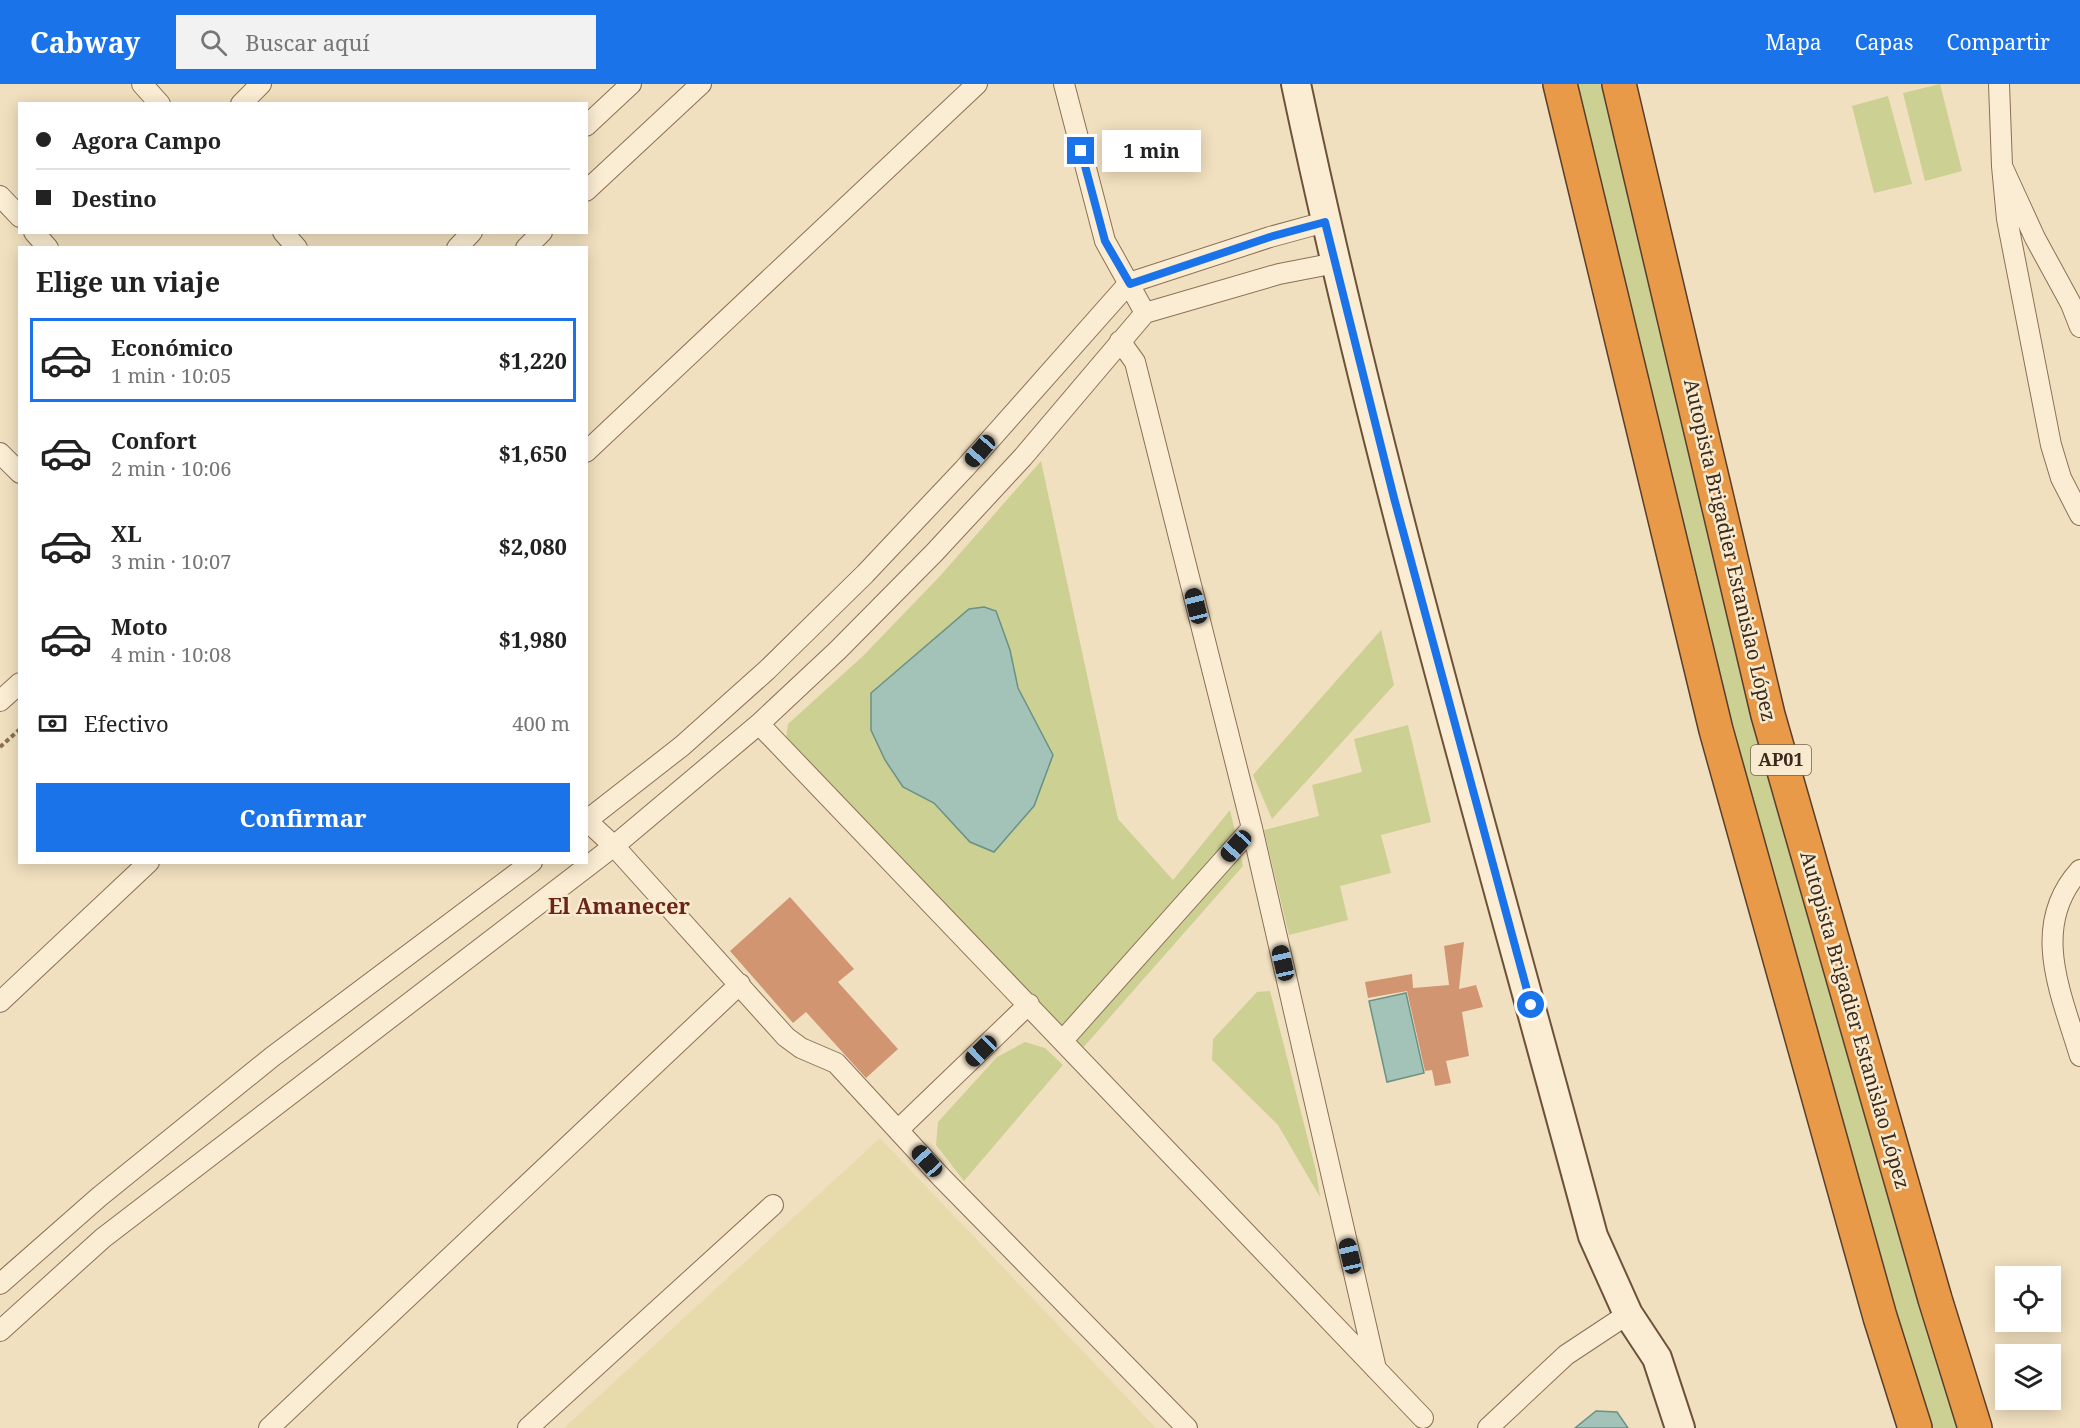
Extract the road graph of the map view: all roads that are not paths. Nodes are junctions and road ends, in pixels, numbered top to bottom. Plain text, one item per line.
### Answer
1 (142, 84) edge
2 (261, 84) edge
3 (631, 84) edge
4 (701, 84) edge
5 (977, 84) edge
6 (1064, 84) edge
7 (1296, 84) edge
8 (1560, 84) edge
9 (1619, 84) edge
10 (1999, 84) edge
11 (158, 102) edge
12 (243, 102) edge
13 (588, 124) edge
14 (2002, 166) junction
15 (588, 189) edge
16 (0, 196) edge
17 (18, 215) edge
18 (1325, 222) junction
19 (36, 234) edge
20 (285, 234) edge
21 (470, 234) edge
22 (540, 234) edge
23 (46, 246) edge
24 (295, 246) edge
25 (458, 246) edge
26 (528, 246) edge
27 (1336, 263) junction
28 (1130, 284) junction
29 (1144, 313) junction
30 (2080, 327) edge
31 (1120, 341) junction
32 (588, 450) edge
33 (0, 453) edge
34 (18, 471) edge
35 (2080, 515) edge
36 (18, 685) edge
37 (0, 701) edge
38 (759, 724) junction
39 (588, 820) edge
40 (588, 822) edge
41 (1252, 828) junction
42 (614, 846) junction
43 (147, 864) edge
44 (529, 864) edge
45 (2074, 876) edge
46 (740, 984) junction
47 (0, 1002) edge
48 (1029, 1004) junction
49 (1064, 1040) junction
50 (2080, 1056) edge
51 (899, 1130) junction
52 (773, 1205) dead end
53 (0, 1284) edge
54 (1628, 1314) junction
55 (0, 1331) edge
56 (1376, 1369) junction
57 (1423, 1418) dead end
58 (269, 1428) edge
59 (528, 1428) edge
60 (1187, 1428) edge
61 (1488, 1428) edge
62 (1680, 1428) edge
63 (1915, 1428) edge
64 (1975, 1428) edge

1 - 11 street
2 - 12 street
3 - 13 street
4 - 15 street
5 - 32 street
6 - 28 street
7 - 18 street
8 - 63 highway, AP01
9 - 64 highway, Autopista Brigadier Estanislao López / AP01
10 - 14 street
14 - 30 street
14 - 35 street
16 - 17 street
18 - 27 street
18 - 28 street
19 - 23 street
20 - 24 street
21 - 25 street
22 - 26 street
27 - 29 street
27 - 54 street
28 - 29 street
28 - 39 street
29 - 31 street
31 - 38 street
31 - 41 street
33 - 34 street
36 - 37 street
38 - 42 street
38 - 48 street
40 - 42 street
41 - 49 street
41 - 56 street
42 - 46 street
42 - 55 street
43 - 47 street
44 - 53 street
45 - 50 street
46 - 51 street
46 - 58 street
48 - 49 street
48 - 51 street
49 - 56 street
51 - 60 street
52 - 59 street
54 - 61 street
54 - 62 street
56 - 57 street

